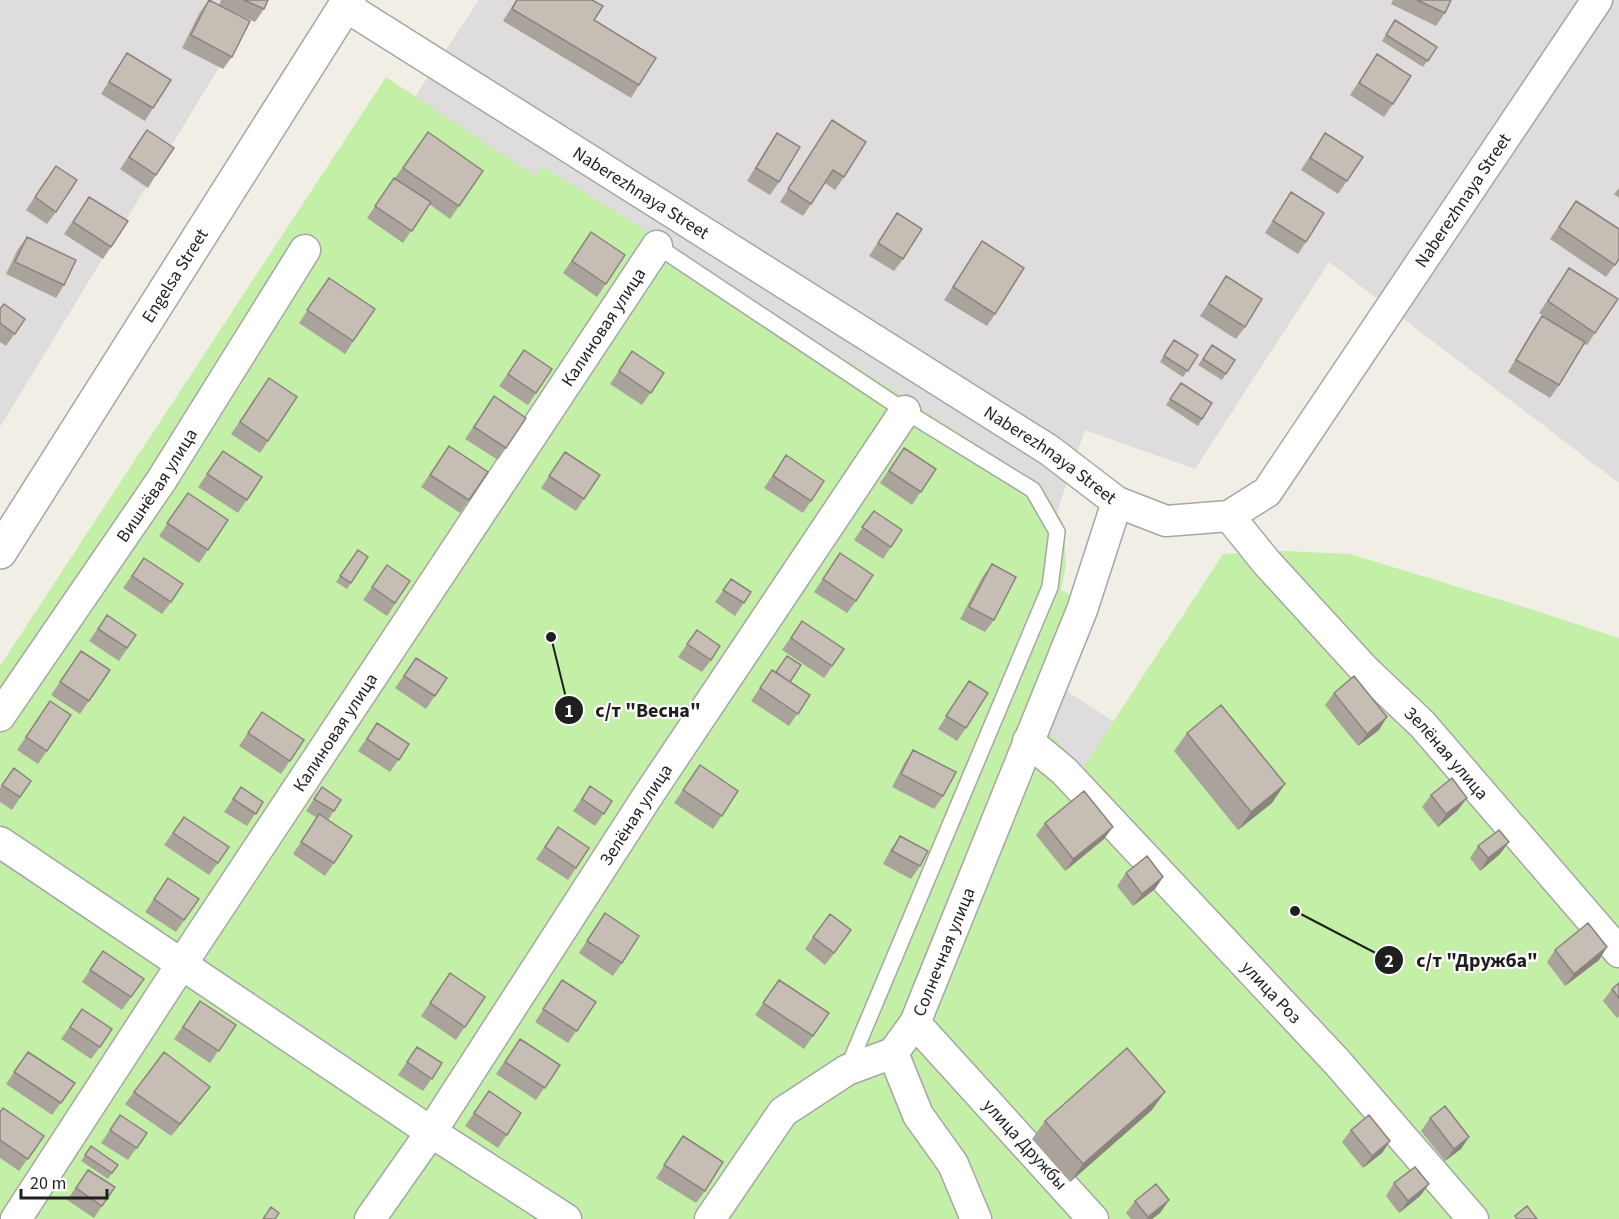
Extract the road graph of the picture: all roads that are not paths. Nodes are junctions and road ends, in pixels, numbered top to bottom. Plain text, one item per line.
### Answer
1 (1597, 0) edge
2 (347, 3) edge
3 (657, 246) joint
4 (305, 250) dead end
5 (905, 411) junction
6 (1117, 502) junction
7 (1229, 516) junction
8 (0, 552) edge
9 (0, 716) edge
10 (1028, 741) junction
11 (0, 842) edge
12 (1619, 952) edge
13 (180, 965) junction
14 (915, 1023) junction
15 (893, 1053) junction
16 (847, 1070) junction
17 (430, 1132) junction
18 (16, 1219) edge
19 (370, 1219) edge
20 (566, 1219) edge
21 (710, 1219) edge
22 (976, 1219) edge
23 (1093, 1219) edge
24 (1473, 1219) edge

1 - 7 street, Naberezhnaya Street
2 - 6 street, Naberezhnaya Street
2 - 8 street, Engelsa Street
3 - 5 lane
3 - 13 street, Калиновая улица
4 - 9 street, Вишнёвая улица
5 - 16 lane
5 - 17 street, Зелёная улица
6 - 7 street, Naberezhnaya Street
6 - 10 street, Солнечная улица
7 - 12 street, Зелёная улица
10 - 14 street, Солнечная улица
10 - 24 street, улица Роз
11 - 13 street
13 - 17 street
13 - 18 street, Калиновая улица
14 - 15 street, Солнечная улица
14 - 23 street, улица Дружбы
15 - 16 street
15 - 22 street
16 - 21 street
17 - 19 street, Зелёная улица
17 - 20 street

